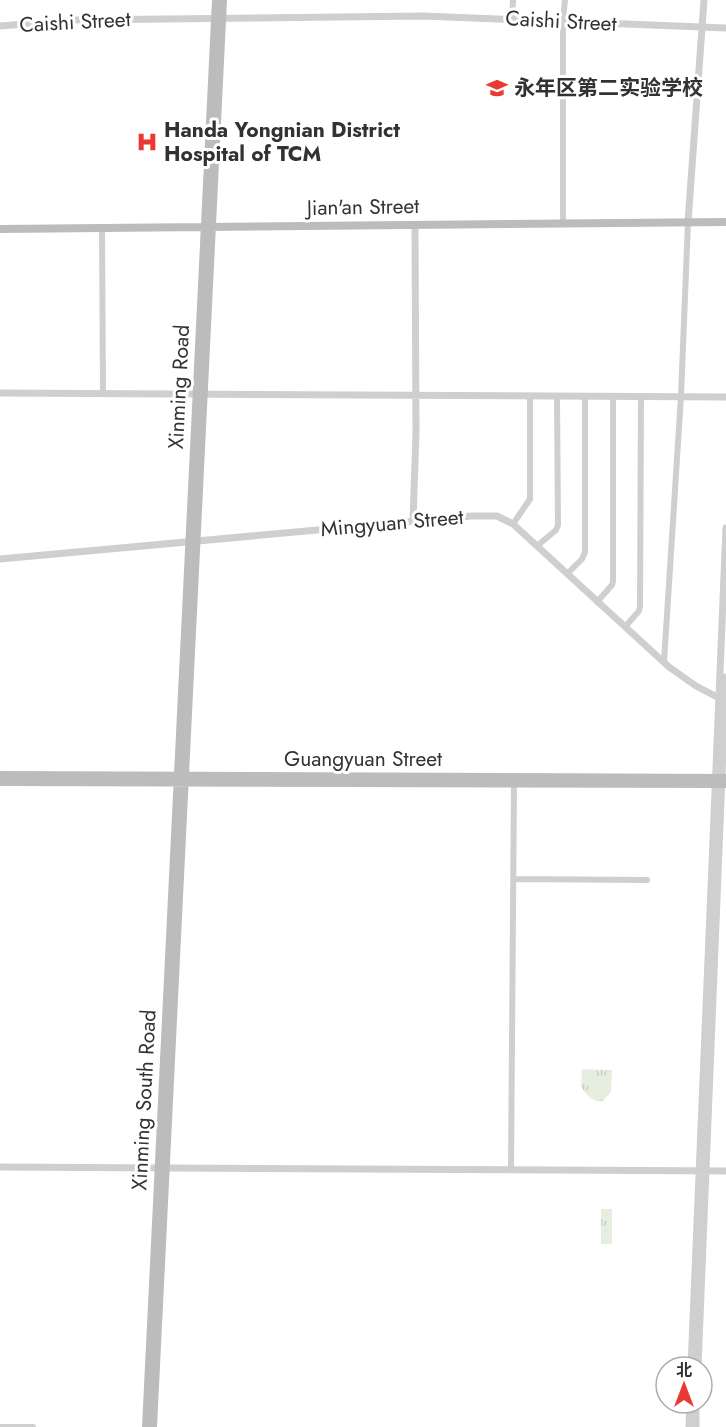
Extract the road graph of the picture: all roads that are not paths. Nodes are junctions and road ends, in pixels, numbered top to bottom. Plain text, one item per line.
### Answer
1 (216, 0) edge
2 (223, 0) edge
3 (513, 0) edge
4 (565, 0) edge
5 (704, 0) edge
6 (219, 18) junction
7 (512, 18) junction
8 (563, 21) junction
9 (0, 26) edge
10 (702, 27) junction
11 (726, 28) edge
12 (688, 222) junction
13 (726, 222) edge
14 (563, 224) junction
15 (415, 225) junction
16 (208, 227) junction
17 (102, 228) junction
18 (0, 229) edge
19 (0, 393) edge
20 (103, 394) junction
21 (200, 394) junction
22 (416, 395) junction
23 (530, 396) junction
24 (557, 396) junction
25 (585, 396) junction
26 (614, 396) junction
27 (641, 396) junction
28 (681, 396) junction
29 (726, 397) edge
30 (413, 521) junction
31 (513, 524) junction
32 (726, 528) edge
33 (192, 542) junction
34 (537, 546) junction
35 (0, 559) edge
36 (567, 574) junction
37 (597, 602) junction
38 (625, 627) junction
39 (664, 662) junction
40 (726, 677) edge
41 (719, 698) junction
42 (725, 715) edge
43 (0, 775) edge
44 (181, 779) junction
45 (721, 781) edge
46 (0, 782) edge
47 (514, 784) junction
48 (513, 879) junction
49 (647, 880) dead end
50 (0, 1167) edge
51 (162, 1168) junction
52 (511, 1170) junction
53 (702, 1171) junction
54 (726, 1171) edge
55 (693, 1355) edge
56 (698, 1355) edge
57 (0, 1427) edge
58 (33, 1427) edge
59 (146, 1427) edge
60 (153, 1427) edge

1 - 6 main road, Xinming Road
2 - 6 main road, Xinming Road
3 - 7 street
4 - 8 street
5 - 10 street
6 - 7 street, Caishi Street
6 - 9 street, Caishi Street
6 - 16 main road, Xinming Road
7 - 8 street, Caishi Street
8 - 10 street, Caishi Street
8 - 14 street
10 - 11 street, Caishi Street
10 - 12 street
12 - 13 main road, Jian'an Street
12 - 14 main road, Jian'an Street
12 - 28 street
14 - 15 main road, Jian'an Street
15 - 16 main road, Jian'an Street
15 - 22 street
16 - 17 main road, Jian'an Street
16 - 21 main road, Xinming Road
17 - 18 main road, Jian'an Street
17 - 20 street
19 - 20 street
20 - 21 street
21 - 22 street
21 - 33 main road, Xinming Road
22 - 23 street
22 - 30 street
23 - 24 street
23 - 31 street
24 - 25 street
24 - 34 street
25 - 26 street
25 - 36 street
26 - 27 street
26 - 37 street
27 - 28 street
27 - 38 street
28 - 29 street
28 - 39 street
30 - 31 street, Mingyuan Street
30 - 33 street, Mingyuan Street
31 - 34 street, Mingyuan Street
32 - 41 street
33 - 35 street, Mingyuan Street
33 - 44 main road, Xinming Road
34 - 36 street, Mingyuan Street
36 - 37 street, Mingyuan Street
37 - 38 street, Mingyuan Street
38 - 39 street, Mingyuan Street
39 - 41 street, Mingyuan Street
40 - 42 street
41 - 45 street
42 - 45 street
43 - 44 main road, Guangyuan Street
44 - 45 main road, Guangyuan Street
44 - 46 main road, Guangyuan Street
44 - 47 main road, Guangyuan Street
44 - 51 main road, Xinming South Road
45 - 47 main road, Guangyuan Street
45 - 53 street
47 - 48 street
48 - 49 street
48 - 52 street
50 - 51 street
51 - 52 street
51 - 59 main road, Xinming South Road
51 - 60 main road, Xinming South Road
52 - 53 street
53 - 54 street
53 - 55 street
53 - 56 street
57 - 58 street

